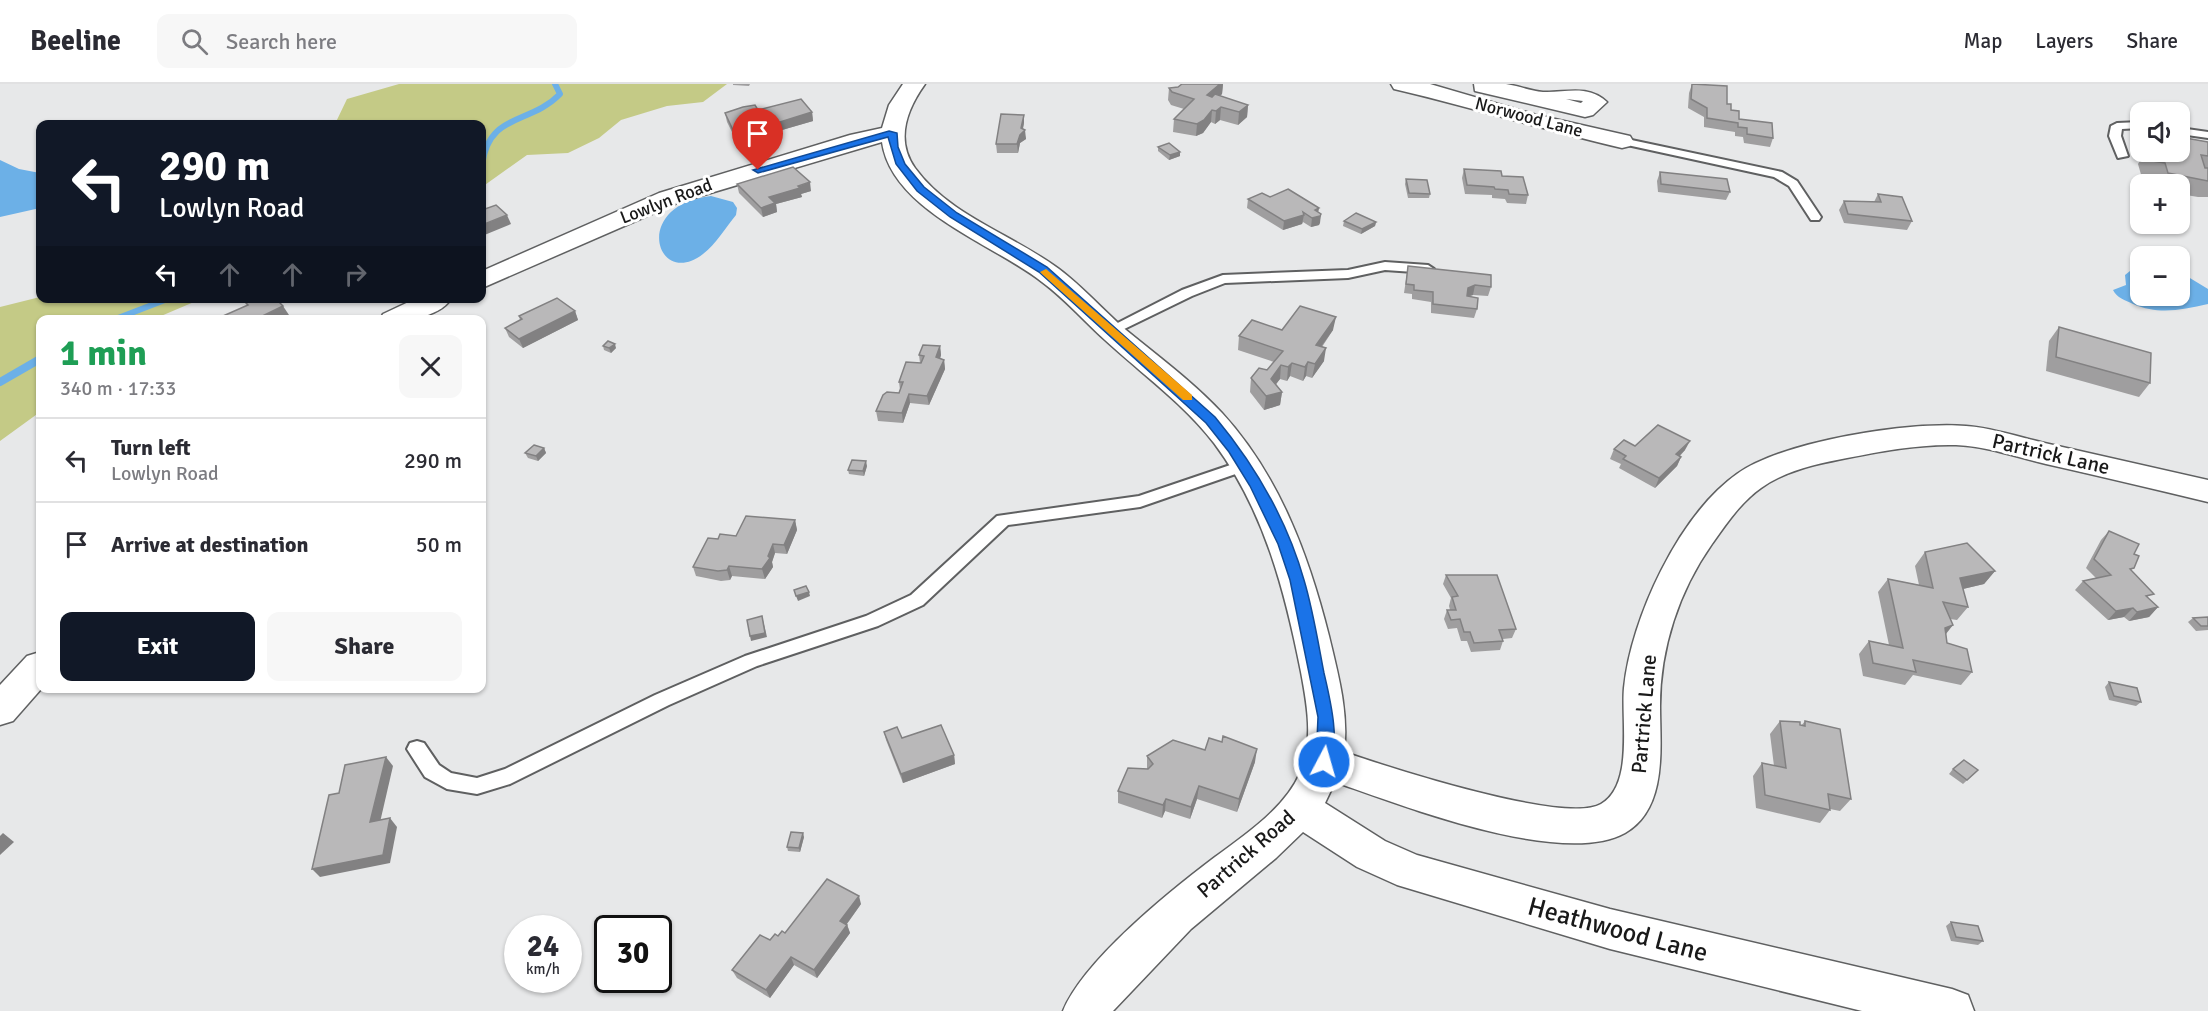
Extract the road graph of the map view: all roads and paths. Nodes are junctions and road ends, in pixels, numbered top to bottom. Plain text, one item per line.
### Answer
1 (914, 84) edge
2 (1402, 84) edge
3 (1472, 84) edge
4 (1548, 99) dead end
5 (2130, 125) edge
6 (2190, 132) edge
7 (892, 133) junction
8 (2208, 135) edge
9 (1622, 141) joint
10 (2122, 156) dead end
11 (1815, 217) dead end
12 (1437, 269) edge
13 (486, 278) edge
14 (429, 303) edge
15 (403, 315) edge
16 (1111, 330) junction
17 (1245, 465) junction
18 (2208, 491) edge
19 (36, 670) edge
20 (0, 710) edge
21 (417, 749) dead end
22 (1324, 762) junction
23 (1298, 808) junction
24 (1084, 1011) edge
25 (1952, 1011) edge

1 - 7 street
2 - 9 street, Norwood Lane
3 - 4 street
5 - 10 lane
6 - 8 lane
7 - 13 street, Lowlyn Road
7 - 16 street, Partrick Road
9 - 11 lane
12 - 16 lane
14 - 15 street
16 - 17 street, Partrick Road
17 - 21 lane
17 - 22 street, Partrick Road
18 - 22 street, Partrick Lane
19 - 20 street
22 - 23 street, Partrick Road
23 - 24 street, Partrick Road
23 - 25 street, Heathwood Lane

